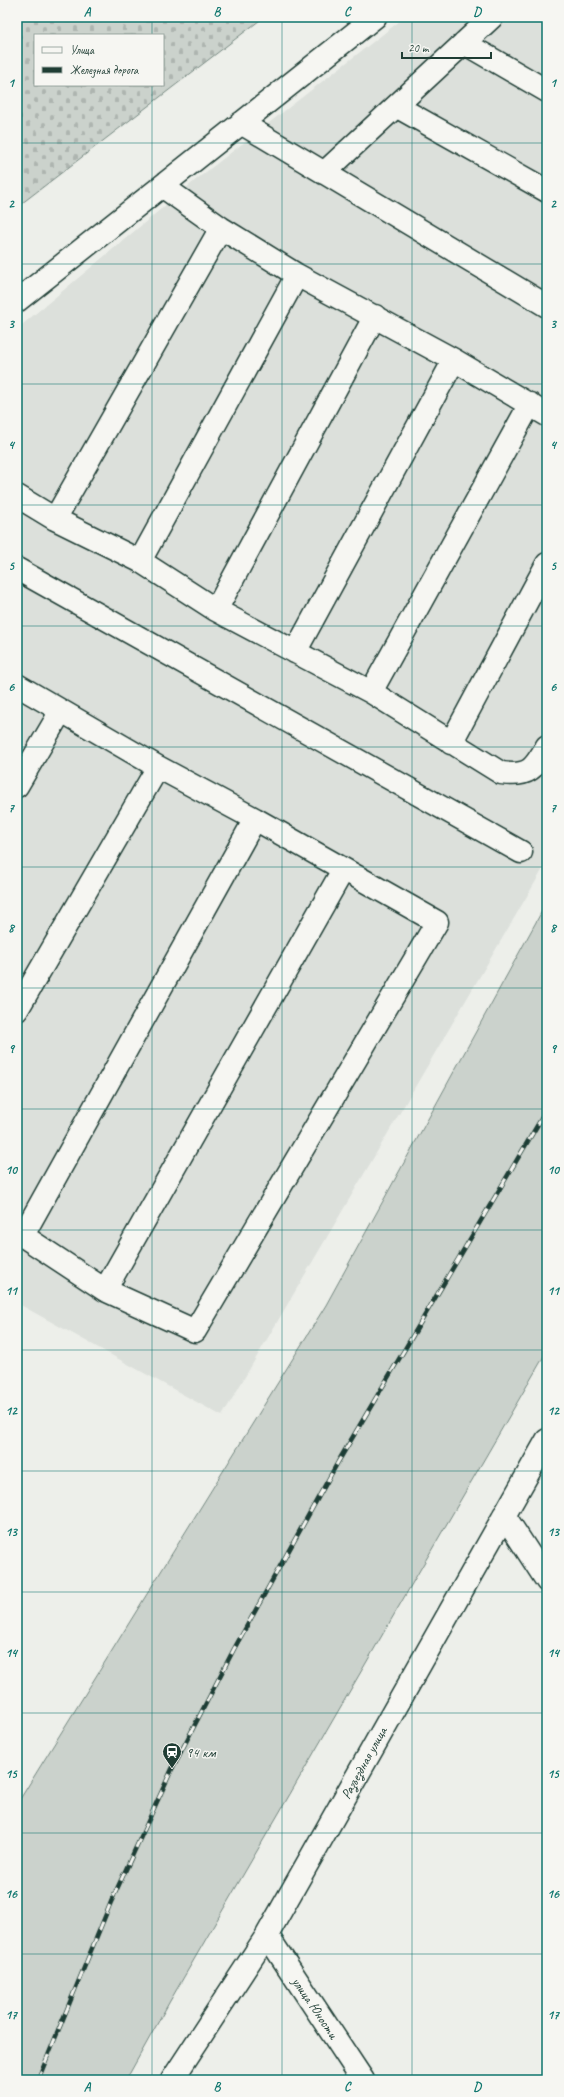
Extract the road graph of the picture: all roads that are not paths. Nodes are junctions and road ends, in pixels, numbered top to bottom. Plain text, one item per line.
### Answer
1 (375, 17) edge
2 (492, 17) edge
3 (464, 43) junction
4 (547, 91) edge
5 (396, 106) junction
6 (241, 123) junction
7 (324, 173) junction
8 (162, 186) junction
9 (547, 190) edge
10 (221, 228) junction
11 (297, 275) junction
12 (17, 301) edge
13 (547, 306) edge
14 (375, 316) junction
15 (454, 360) junction
16 (538, 410) edge
17 (17, 496) edge
18 (55, 519) junction
19 (140, 560) junction
20 (547, 564) edge
21 (17, 569) edge
22 (216, 610) junction
23 (295, 652) junction
24 (17, 686) edge
25 (371, 692) junction
26 (61, 711) junction
27 (451, 743) junction
28 (547, 746) edge
29 (158, 767) junction
30 (17, 786) edge
31 (255, 819) junction
32 (521, 852) dead end
33 (343, 870) junction
34 (17, 1010) edge
35 (20, 1235) edge
36 (105, 1290) junction
37 (547, 1440) edge
38 (504, 1515) junction
39 (547, 1581) edge
40 (267, 1935) junction
41 (172, 2080) edge
42 (363, 2080) edge

1 - 6 street
2 - 3 street
3 - 4 street
3 - 5 street
5 - 7 street
5 - 9 street
6 - 7 street
6 - 8 street
7 - 13 street
8 - 10 street
8 - 12 street
10 - 11 street
10 - 18 street
11 - 14 street
11 - 19 street
14 - 15 street
14 - 22 street
15 - 16 street
15 - 23 street
16 - 25 street
17 - 18 street
18 - 19 street
19 - 22 street
20 - 27 street
21 - 32 street
22 - 23 street
23 - 25 street
24 - 26 street
25 - 27 street
26 - 29 street
26 - 30 street
27 - 28 street
29 - 31 street
29 - 34 street
31 - 33 street
31 - 35 street
33 - 36 street
33 - 36 street
35 - 36 street
37 - 38 street, Разъездная улица
38 - 39 street
38 - 40 street, Разъездная улица
40 - 41 street, Разъездная улица
40 - 42 street, улица Юности

